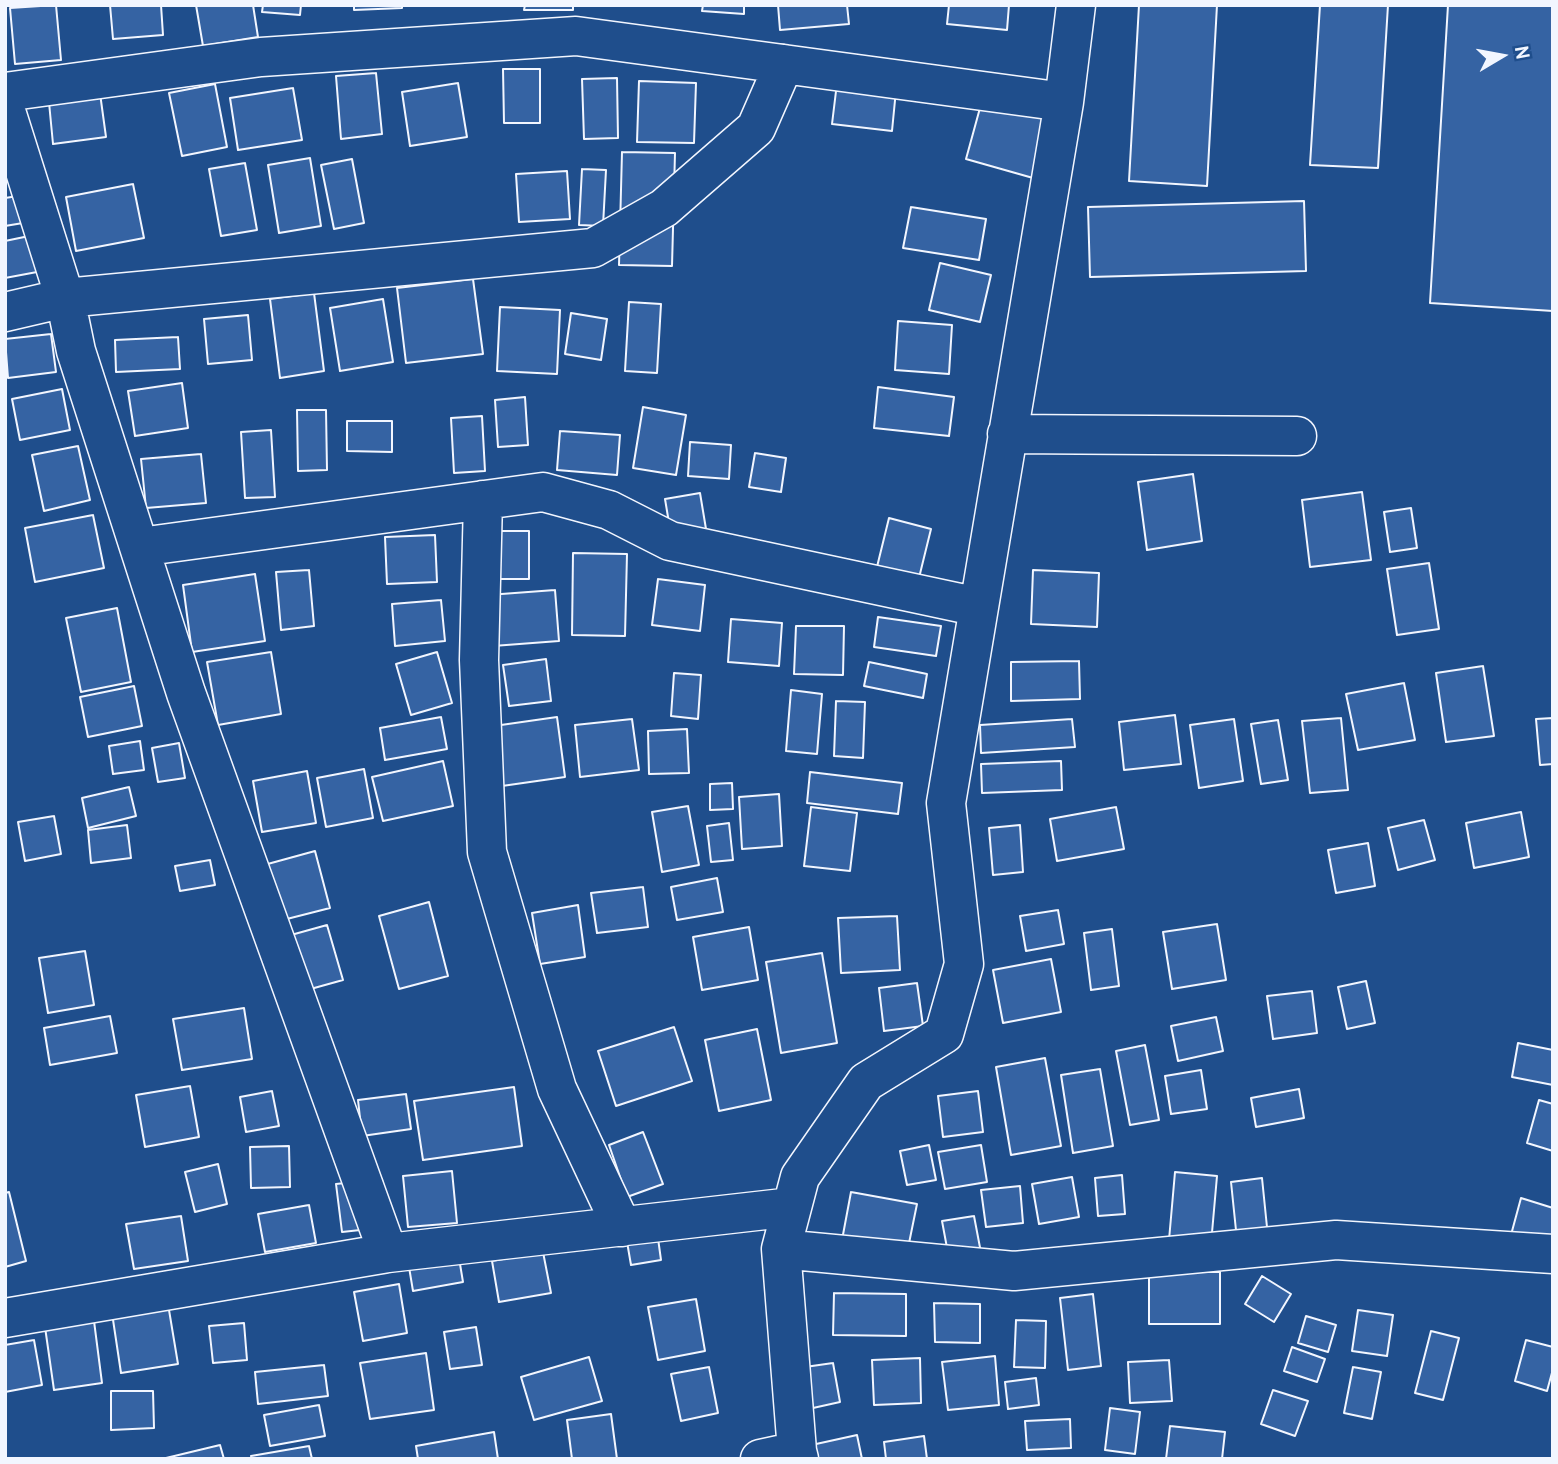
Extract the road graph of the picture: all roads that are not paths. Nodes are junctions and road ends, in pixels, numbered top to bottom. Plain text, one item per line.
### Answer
1 (1076, 5) edge
2 (784, 64) junction
3 (5, 92) edge
4 (1064, 102) junction
5 (5, 108) edge
6 (65, 298) junction
7 (5, 312) edge
8 (1007, 434) junction
9 (1297, 436) dead end
10 (483, 500) junction
11 (140, 547) junction
12 (979, 607) junction
13 (792, 1207) junction
14 (622, 1227) junction
15 (780, 1249) junction
16 (388, 1253) junction
17 (1553, 1254) edge
18 (5, 1318) edge
19 (798, 1455) edge
20 (760, 1459) edge

1 - 4 street
2 - 3 street
2 - 4 street
2 - 6 street
4 - 8 street
5 - 6 street
6 - 7 street
6 - 11 street
8 - 9 street
8 - 12 street
10 - 11 street
10 - 12 street
10 - 14 street
11 - 16 street
12 - 13 street
13 - 14 street
13 - 15 street
14 - 16 street
15 - 17 street
15 - 19 street
16 - 18 street
19 - 20 street

